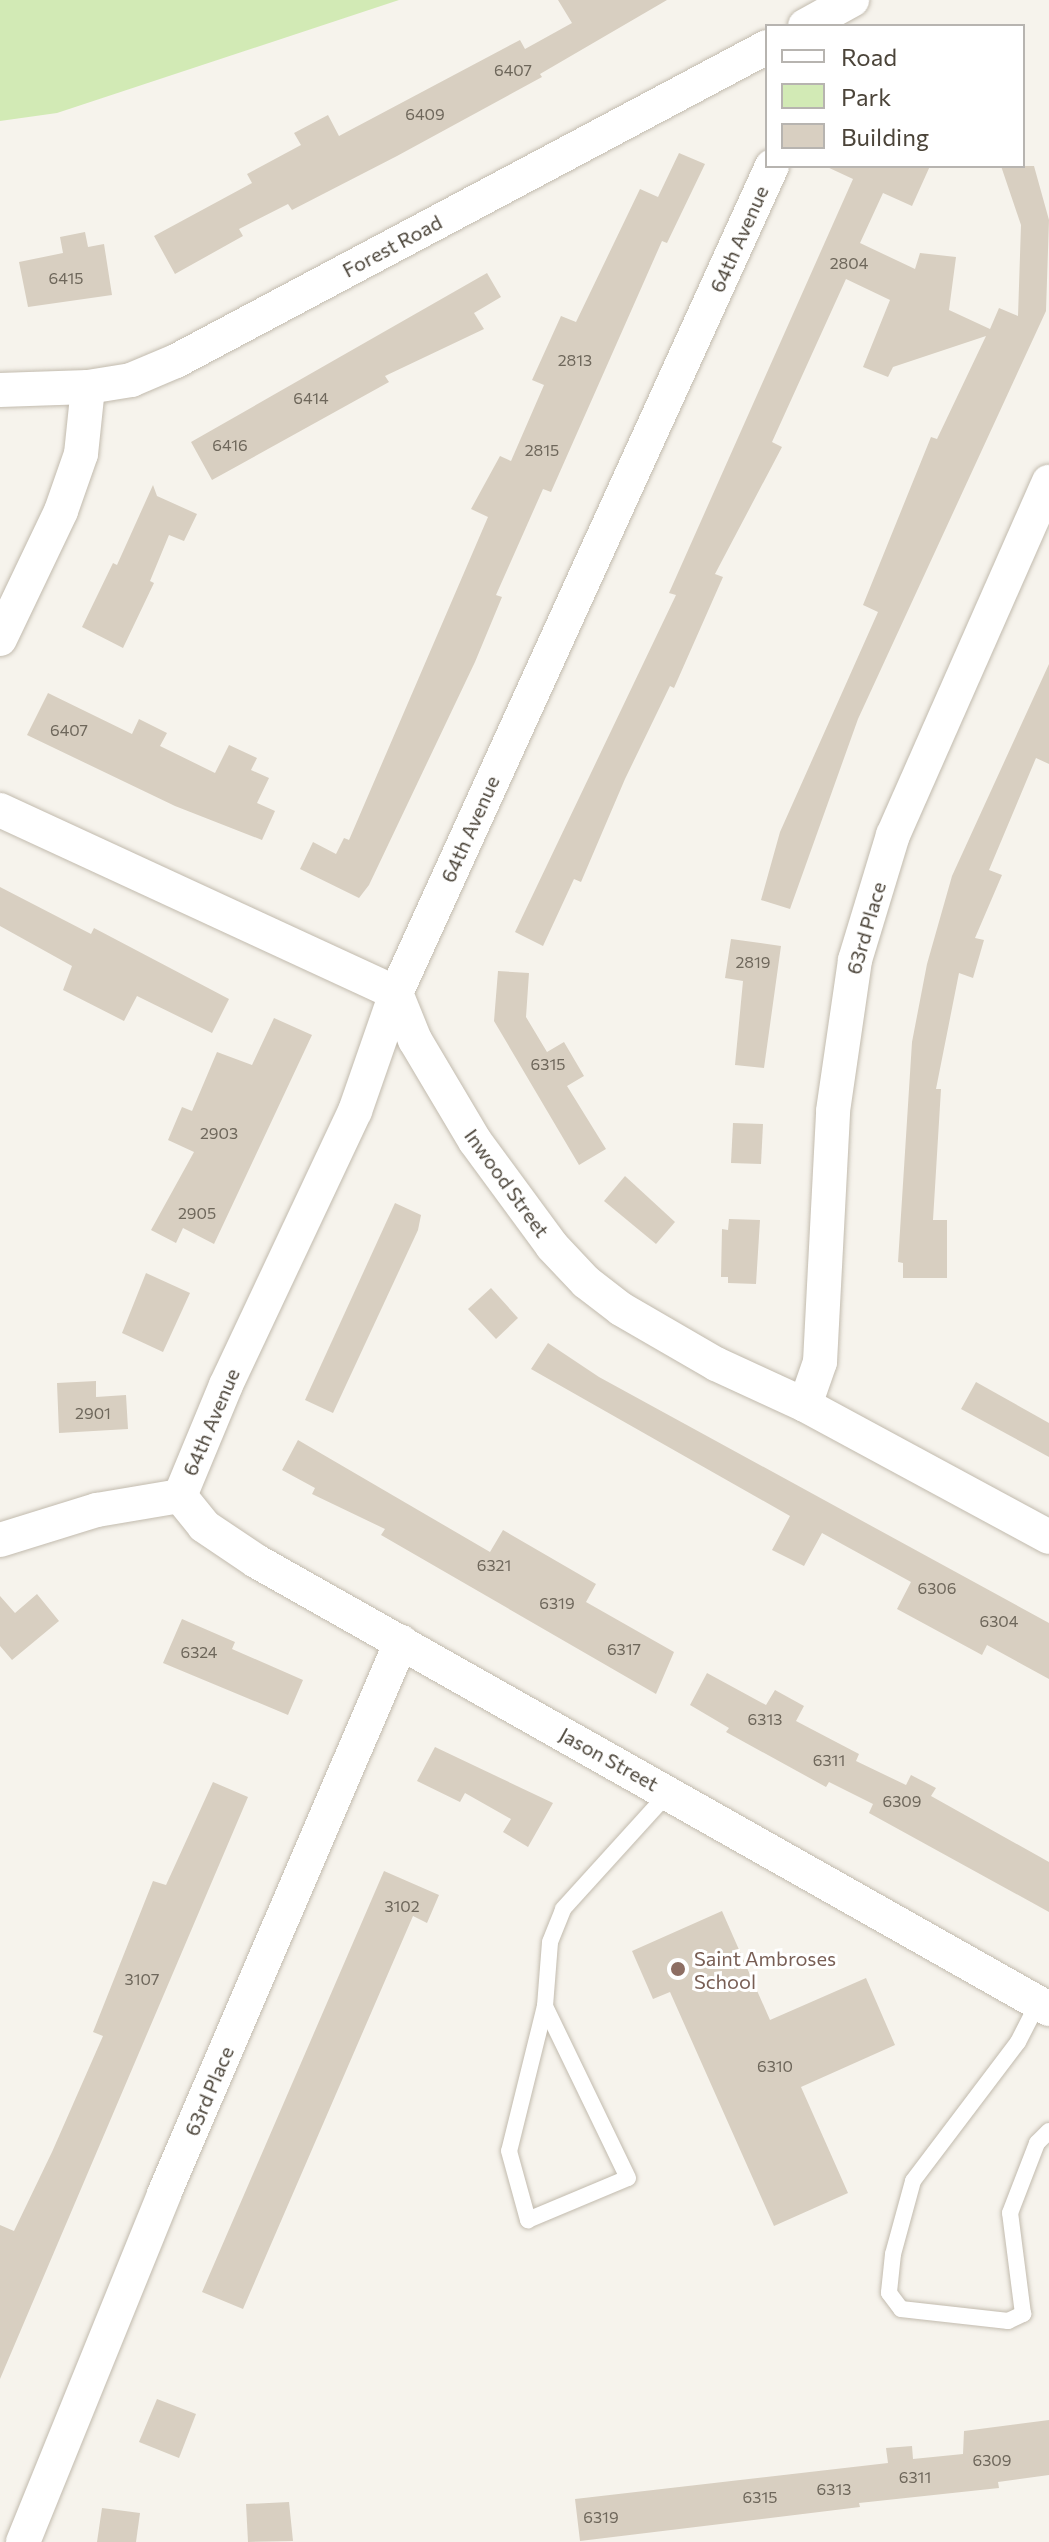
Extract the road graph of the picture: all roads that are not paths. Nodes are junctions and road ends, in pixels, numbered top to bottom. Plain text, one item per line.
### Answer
1 (852, 0) edge
2 (809, 24) edge
3 (765, 48) edge
4 (771, 168) edge
5 (88, 387) junction
6 (0, 390) edge
7 (1049, 482) edge
8 (0, 639) edge
9 (0, 810) edge
10 (396, 993) junction
11 (805, 1405) junction
12 (180, 1496) junction
13 (1049, 1537) edge
14 (0, 1540) edge
15 (401, 1642) junction
16 (669, 1792) junction
17 (545, 2006) junction
18 (1044, 2006) edge
19 (1049, 2131) edge
20 (23, 2542) edge

1 - 2 street
3 - 5 street, Forest Road
4 - 10 street, 64th Avenue
5 - 6 street, Forest Road
5 - 8 street
7 - 11 street, 63rd Place
9 - 10 street
10 - 11 street, Inwood Street
10 - 12 street, 64th Avenue
11 - 13 street, Inwood Street
12 - 14 street
12 - 15 street, Jason Street
15 - 16 street, Jason Street
15 - 20 street, 63rd Place
16 - 17 lane
16 - 18 street, Jason Street
17 - 17 lane
18 - 19 lane

